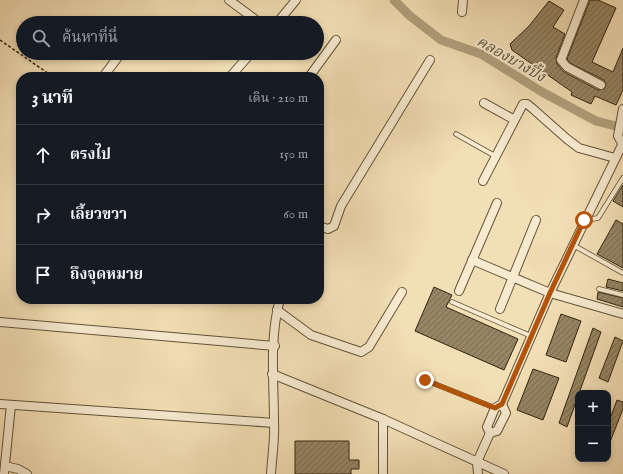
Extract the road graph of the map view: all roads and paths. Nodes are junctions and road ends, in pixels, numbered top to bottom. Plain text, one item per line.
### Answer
1 (229, 0) edge
2 (296, 0) edge
3 (463, 0) edge
4 (584, 0) edge
5 (462, 12) dead end
6 (251, 16) edge
7 (283, 16) edge
8 (0, 40) edge
9 (336, 40) dead end
10 (16, 51) edge
11 (324, 56) edge
12 (29, 60) edge
13 (116, 60) edge
14 (244, 60) edge
15 (321, 60) edge
16 (430, 60) dead end
17 (46, 72) edge
18 (107, 72) edge
19 (234, 72) edge
20 (313, 72) edge
21 (601, 85) dead end
22 (484, 103) dead end
23 (623, 110) edge
24 (513, 119) junction
25 (456, 134) dead end
26 (622, 141) edge
27 (495, 156) junction
28 (616, 158) junction
29 (623, 178) edge
30 (483, 181) dead end
31 (497, 203) dead end
32 (536, 220) dead end
33 (584, 220) junction
34 (324, 227) edge
35 (573, 245) junction
36 (472, 260) junction
37 (623, 273) edge
38 (512, 277) junction
39 (599, 289) dead end
40 (459, 291) dead end
41 (402, 292) dead end
42 (550, 293) junction
43 (623, 295) edge
44 (452, 302) dead end
45 (279, 304) edge
46 (500, 308) dead end
47 (277, 310) junction
48 (623, 314) edge
49 (0, 322) edge
50 (531, 336) junction
51 (274, 346) junction
52 (272, 374) junction
53 (425, 380) dead end
54 (0, 404) edge
55 (502, 404) junction
56 (11, 405) junction
57 (495, 408) junction
58 (383, 419) junction
59 (274, 423) junction
60 (490, 433) junction
61 (477, 462) junction
62 (4, 470) edge
63 (27, 474) edge
64 (271, 474) edge
65 (383, 474) edge
66 (478, 474) edge
67 (504, 474) edge

1 - 6 street
2 - 7 street
3 - 5 street
4 - 21 street
8 - 10 path
9 - 11 street
12 - 17 path
13 - 18 street
14 - 19 street
15 - 20 street
16 - 34 street
22 - 24 street
23 - 26 street
24 - 27 street
24 - 28 street
25 - 27 lane
26 - 28 street
27 - 30 street
28 - 33 street
29 - 33 lane
31 - 36 street
32 - 38 street
33 - 35 street
35 - 37 lane
35 - 42 street
36 - 38 street
36 - 40 street
38 - 42 street
38 - 46 street
39 - 43 lane
41 - 47 street
42 - 48 street
42 - 50 street
44 - 50 lane
45 - 47 street
47 - 51 street
49 - 51 street
50 - 55 street
51 - 52 street
52 - 58 street
52 - 59 street
53 - 57 lane
54 - 56 street
55 - 57 street
55 - 60 street
56 - 59 street
56 - 62 street
57 - 60 street
58 - 61 street
58 - 65 street
59 - 64 street
60 - 61 street
61 - 66 street
61 - 67 street
62 - 63 street

